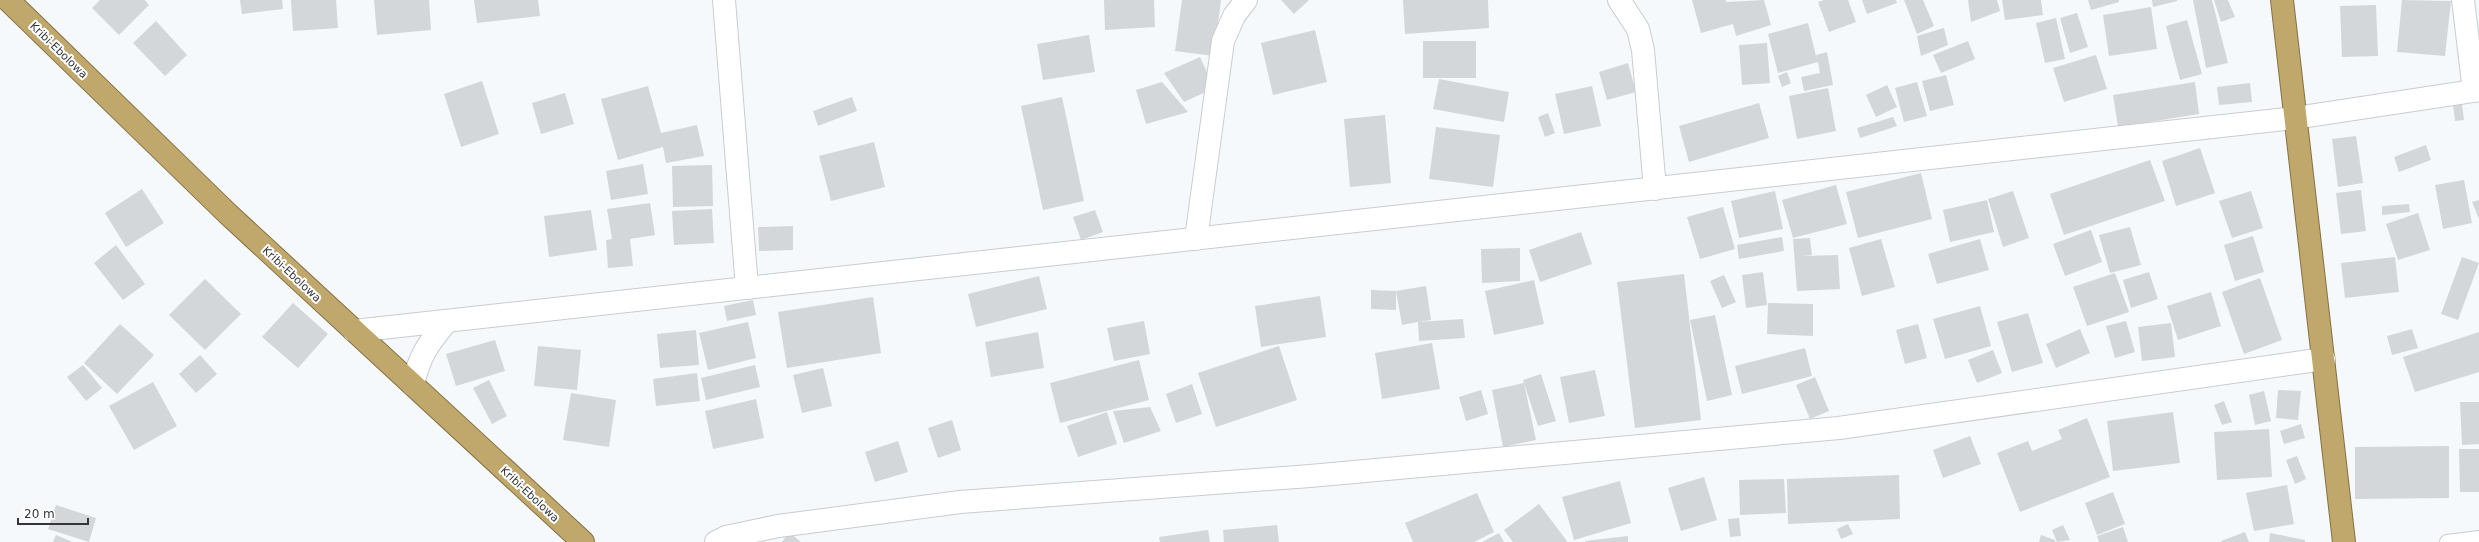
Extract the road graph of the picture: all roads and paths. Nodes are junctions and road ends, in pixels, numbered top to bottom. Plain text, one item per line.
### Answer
1 (8, 0) edge
2 (724, 0) edge
3 (1246, 0) edge
4 (1619, 0) edge
5 (2282, 0) edge
6 (2463, 0) edge
7 (2476, 91) edge
8 (2295, 118) junction
9 (1655, 188) junction
10 (1196, 239) junction
11 (747, 288) junction
12 (446, 321) junction
13 (354, 331) junction
14 (2324, 359) junction
15 (413, 386) junction
16 (2479, 538) edge
17 (583, 542) edge
18 (716, 542) edge
19 (2344, 542) edge
20 (2447, 542) edge

1 - 13 highway, Kribi-Ebolowa
2 - 11 street
3 - 10 street
4 - 9 street
5 - 8 highway
6 - 7 street
7 - 8 street
8 - 9 street
8 - 14 highway
9 - 10 street
10 - 11 street
11 - 12 street
12 - 13 street
12 - 15 street
13 - 15 highway, Kribi-Ebolowa
14 - 18 street
14 - 19 highway
15 - 17 highway, Kribi-Ebolowa
16 - 20 lane

